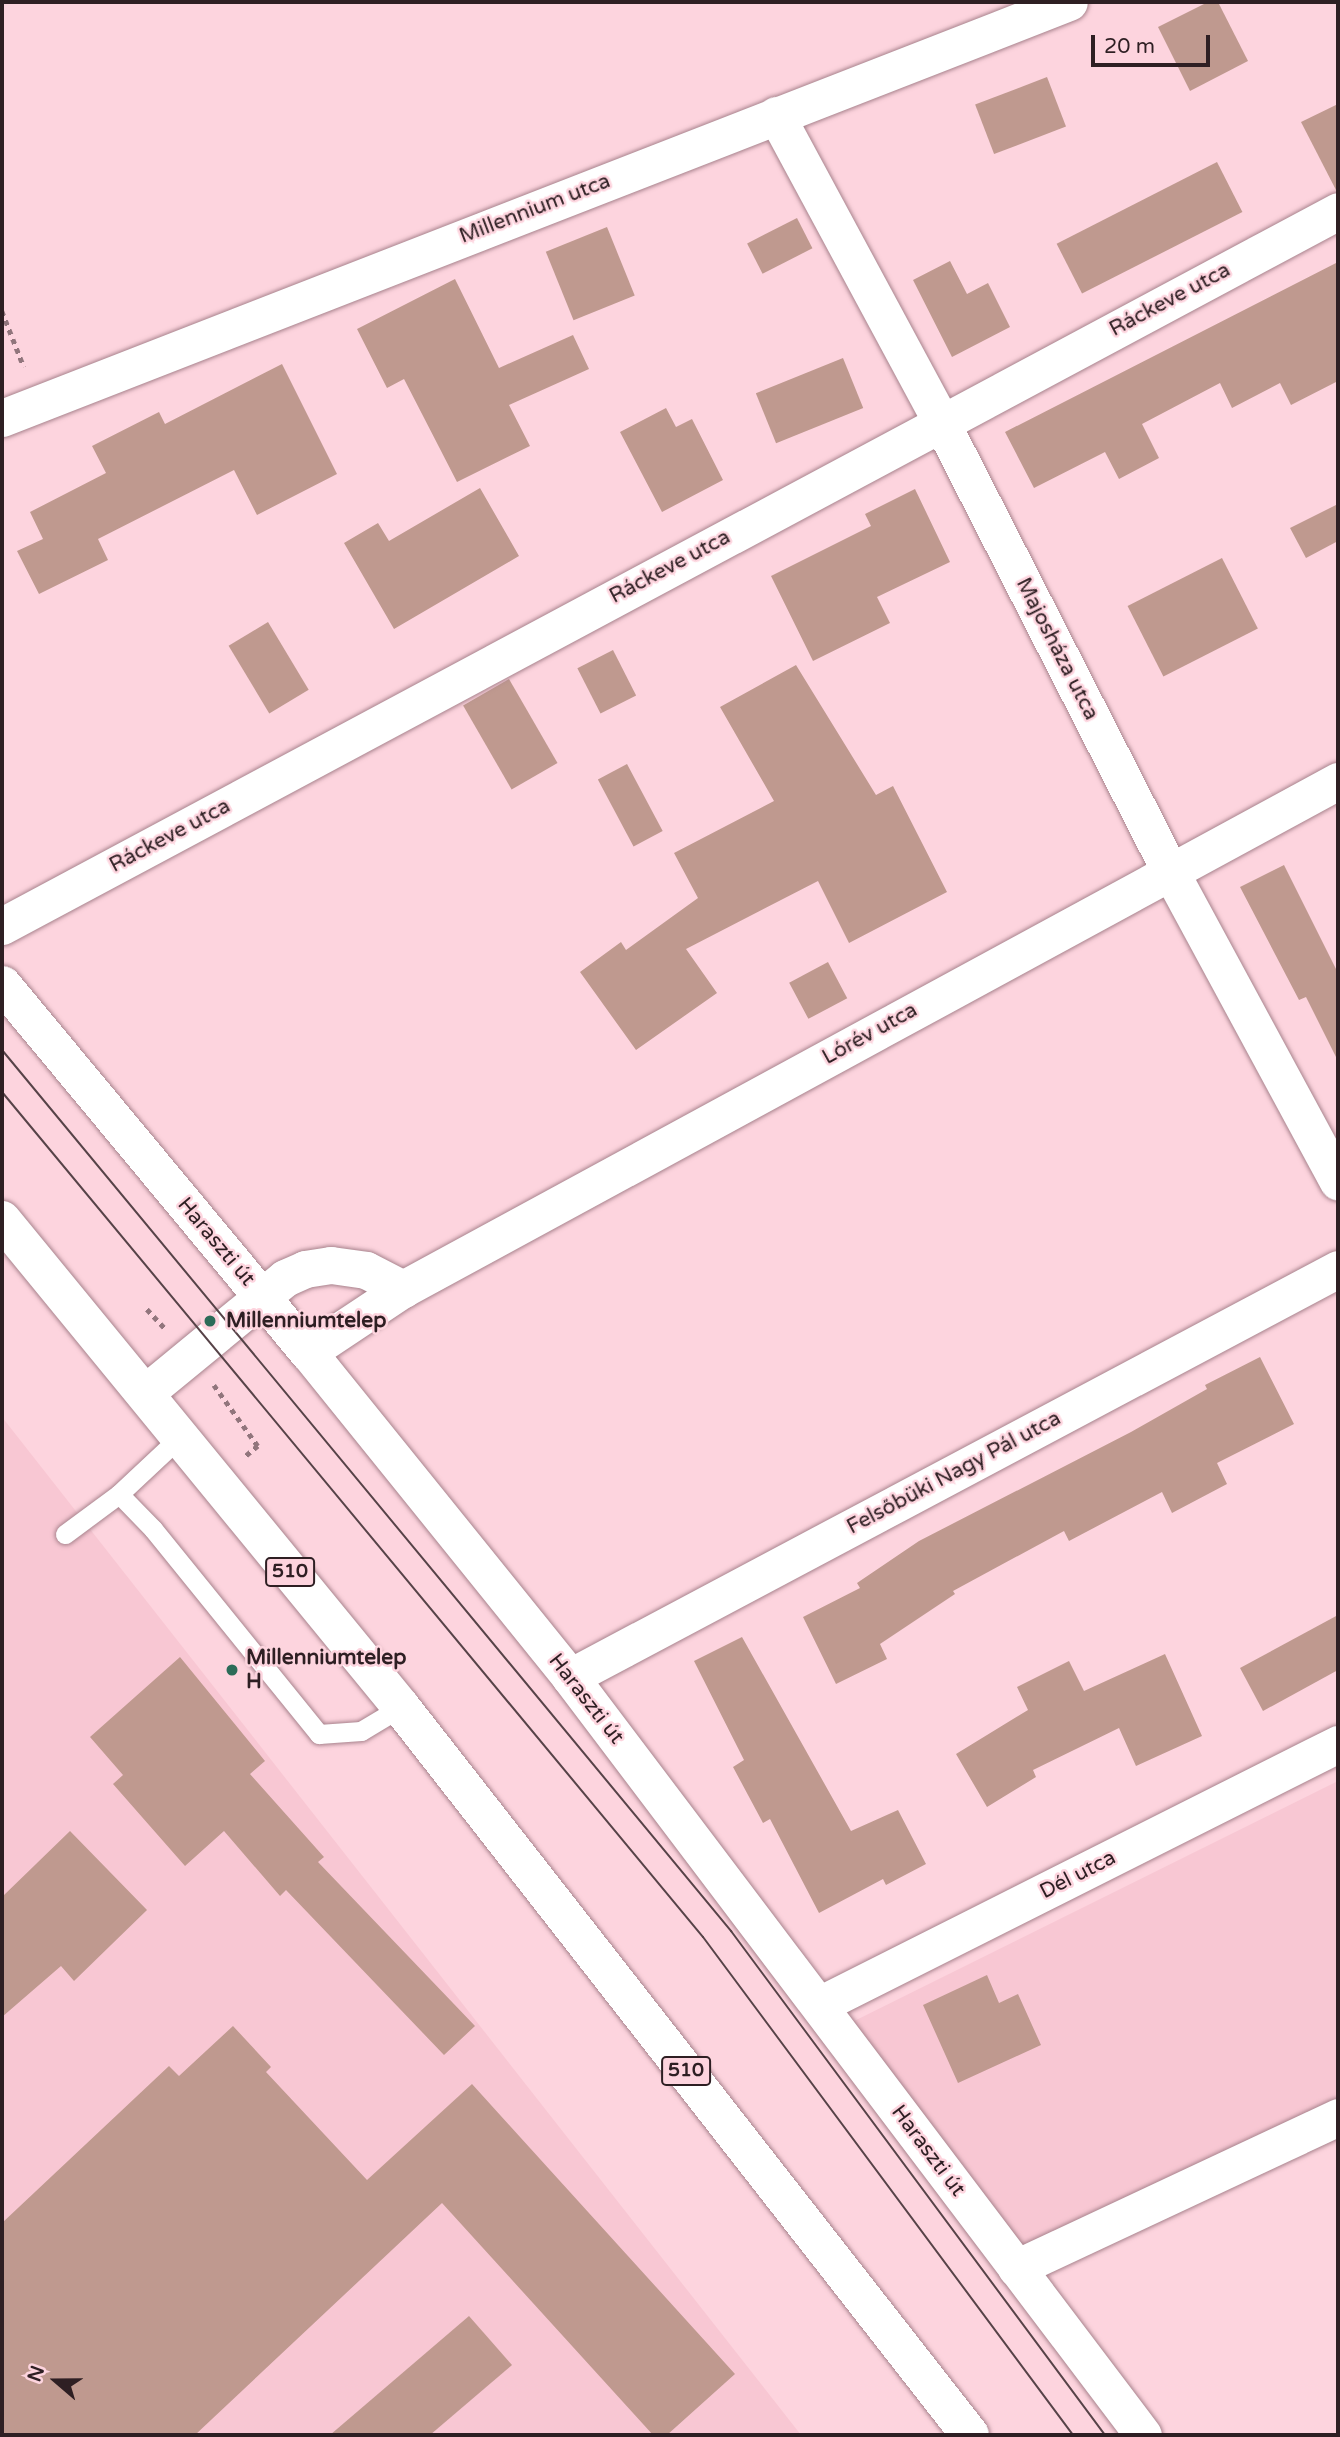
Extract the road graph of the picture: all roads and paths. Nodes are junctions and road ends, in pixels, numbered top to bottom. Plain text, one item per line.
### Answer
1 (1069, 2) edge
2 (776, 115) junction
3 (1338, 211) edge
4 (2, 311) edge
5 (39, 404) junction
6 (2, 418) edge
7 (942, 422) junction
8 (1338, 781) edge
9 (1170, 871) junction
10 (2, 926) edge
11 (2, 984) edge
12 (1338, 1182) edge
13 (2, 1220) edge
14 (1338, 1269) edge
15 (403, 1289) junction
16 (262, 1297) junction
17 (308, 1352) junction
18 (145, 1393) junction
19 (180, 1437) junction
20 (119, 1494) junction
21 (65, 1534) dead end
22 (570, 1677) junction
23 (401, 1707) junction
24 (1338, 1744) edge
25 (818, 2005) junction
26 (1338, 2117) edge
27 (1016, 2268) junction
28 (970, 2435) edge
29 (1143, 2435) edge

1 - 2 street, Millennium utca
2 - 5 street, Millennium utca
2 - 7 street, Majosháza utca
3 - 7 street, Ráckeve utca
4 - 5 path
5 - 6 street, Millennium utca
7 - 9 street, Majosháza utca
7 - 10 street, Ráckeve utca
8 - 9 street, Lórév utca
9 - 12 street, Majosháza utca
9 - 15 street, Lórév utca
11 - 16 street, Haraszti út
13 - 18 main road, 510
14 - 22 street, Felsőbüki Nagy Pál utca
15 - 16 street
15 - 17 street, Lórév utca
16 - 17 street, Haraszti út
16 - 18 street
17 - 22 street, Haraszti út
18 - 19 main road, 510
19 - 20 lane
19 - 23 main road, 510
20 - 21 lane
20 - 23 lane
22 - 25 street, Haraszti út
23 - 28 main road, 510
24 - 25 street, Dél utca
25 - 27 street, Haraszti út
26 - 27 street
27 - 29 street, Haraszti út

